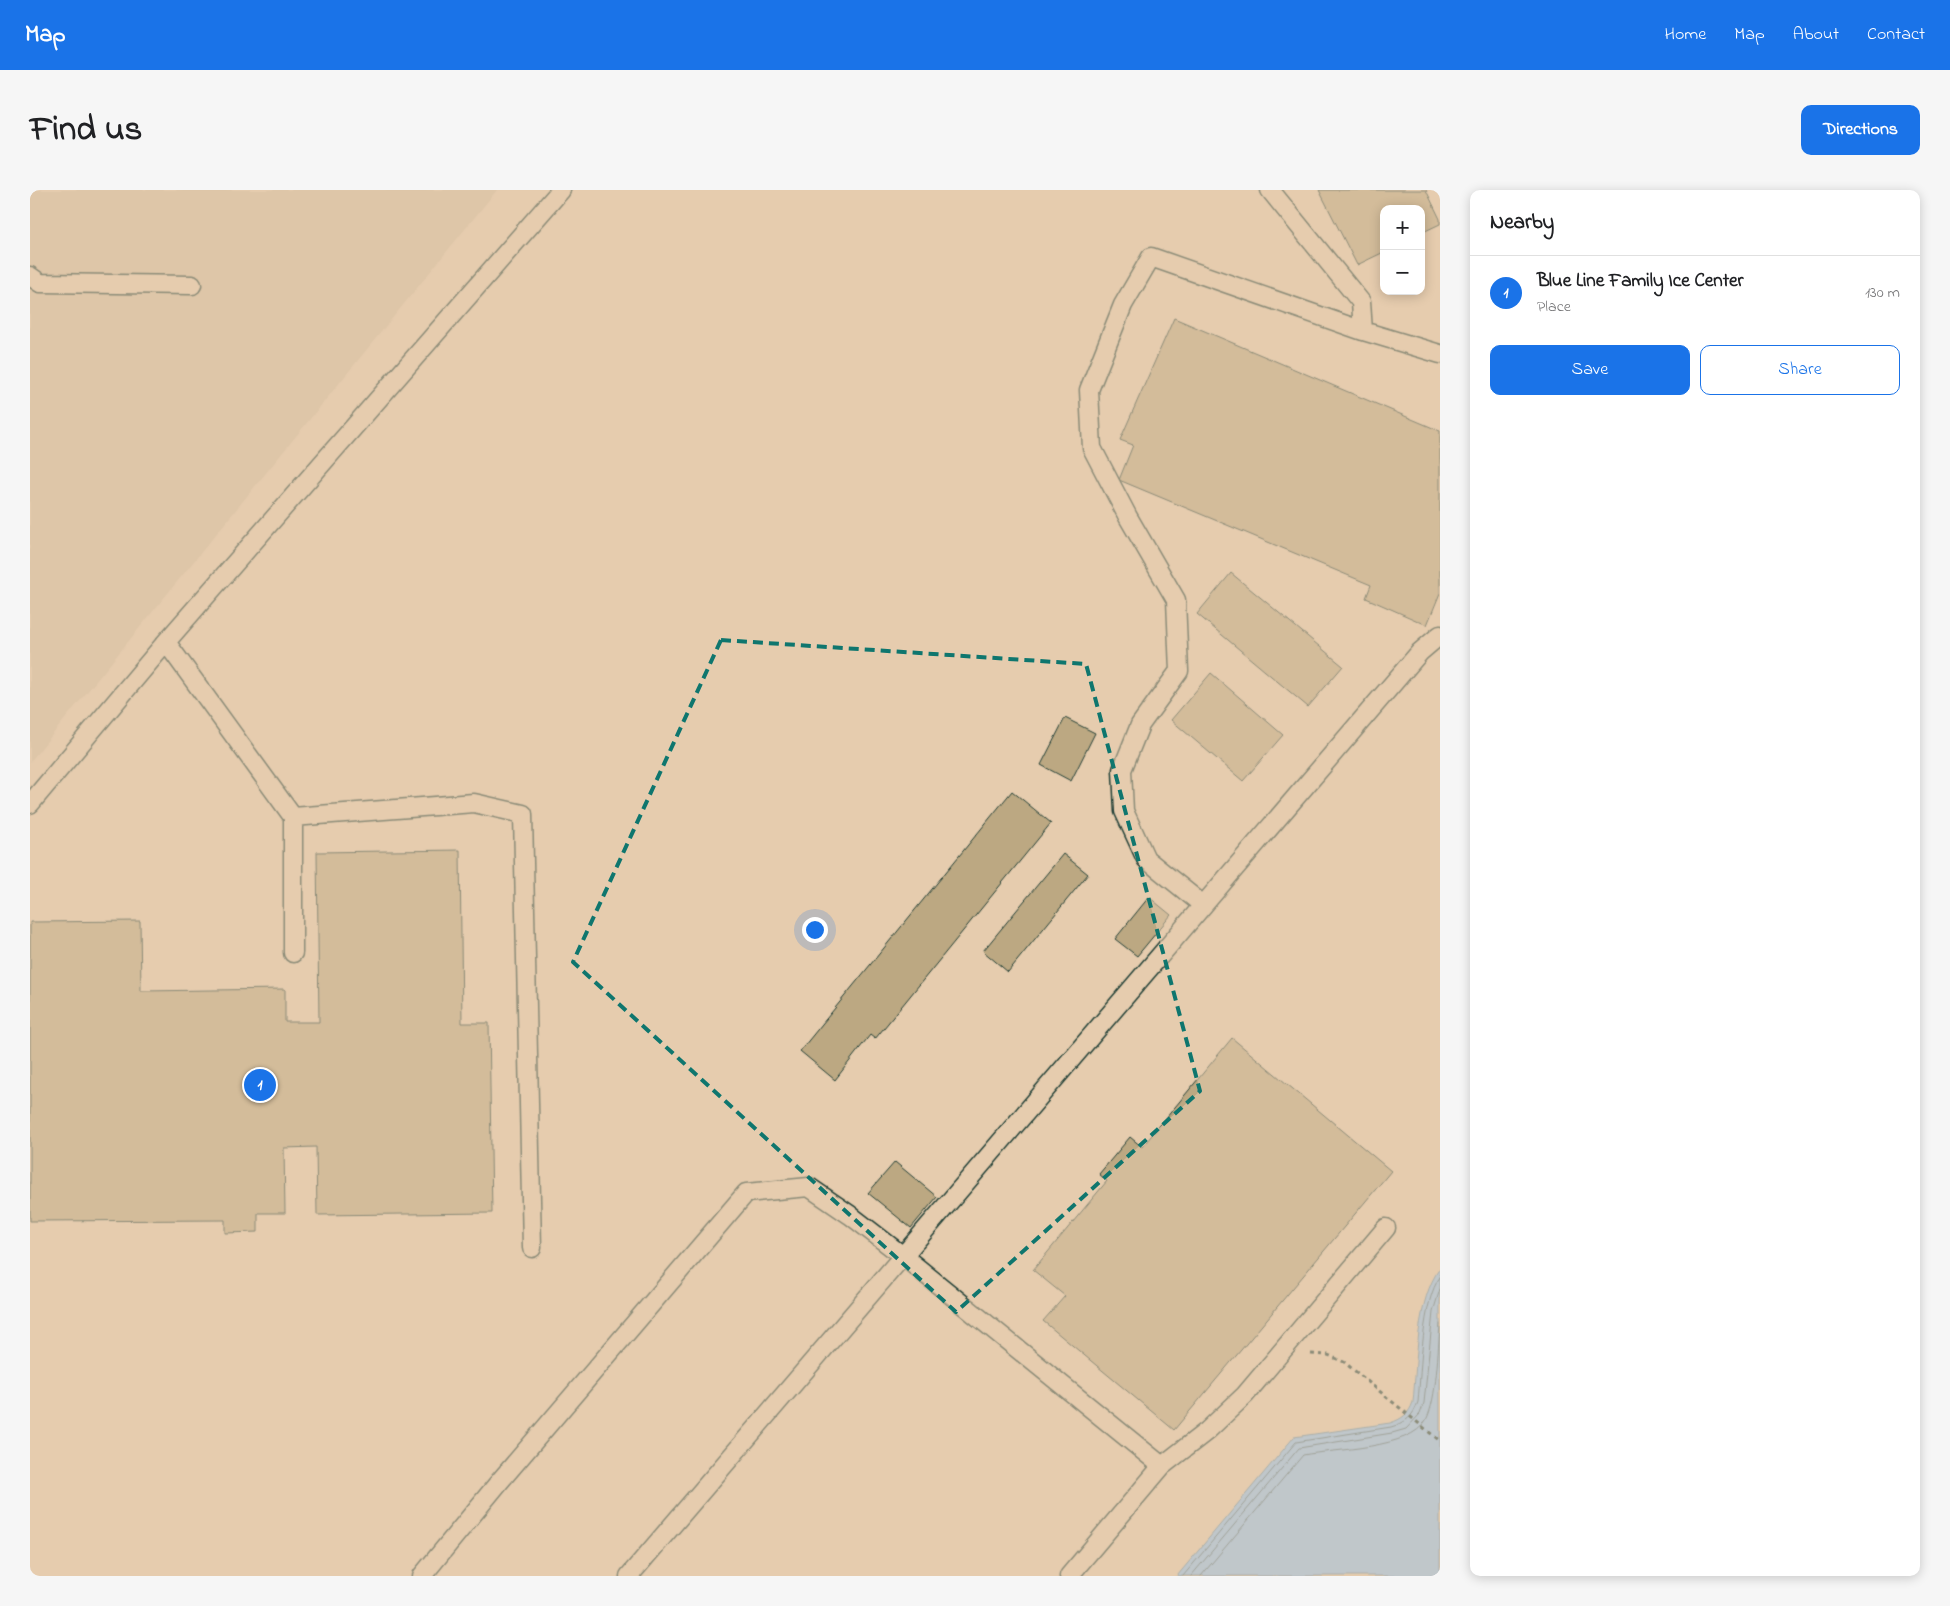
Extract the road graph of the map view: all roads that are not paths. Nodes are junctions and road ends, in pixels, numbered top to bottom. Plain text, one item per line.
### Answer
1 (561, 190) edge
2 (1270, 190) edge
3 (30, 276) edge
4 (192, 285) dead end
5 (1363, 331) junction
6 (1440, 354) edge
7 (1440, 635) edge
8 (166, 642) junction
9 (30, 804) edge
10 (293, 817) junction
11 (1204, 905) junction
12 (293, 953) dead end
13 (1386, 1228) dead end
14 (532, 1248) dead end
15 (903, 1256) junction
16 (1162, 1466) junction
17 (631, 1575) edge
18 (422, 1576) edge
19 (1069, 1576) edge

1 - 8 lane
2 - 5 lane
3 - 4 lane
5 - 6 lane
5 - 11 lane
7 - 11 lane
8 - 9 lane
8 - 10 lane
10 - 12 lane
10 - 14 lane
11 - 15 lane
13 - 16 lane
15 - 16 lane
15 - 17 lane
15 - 18 lane
16 - 19 lane

